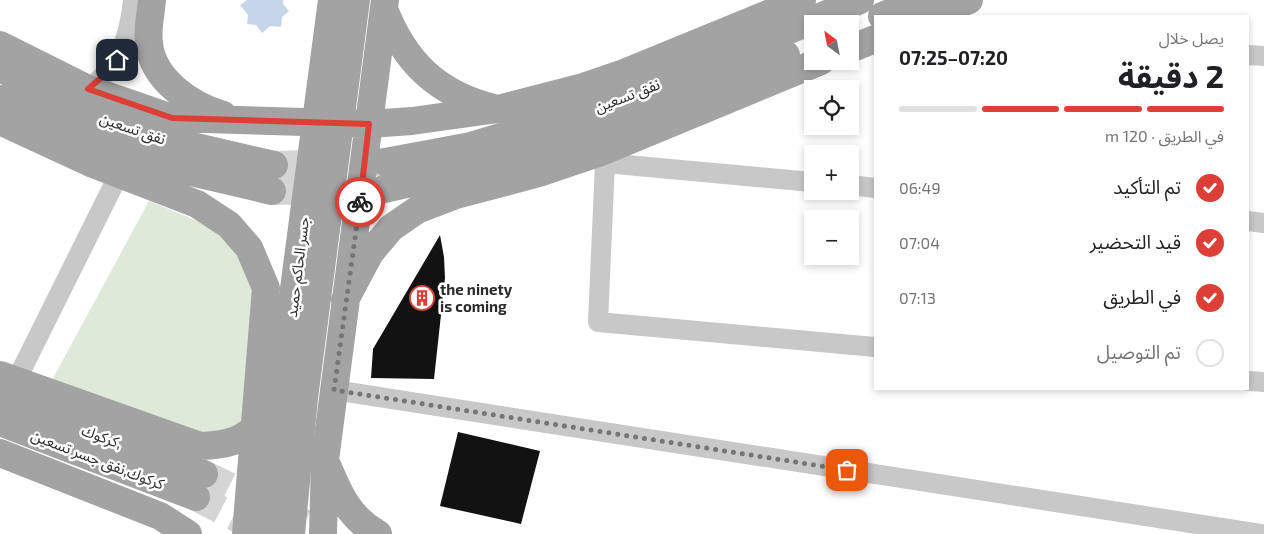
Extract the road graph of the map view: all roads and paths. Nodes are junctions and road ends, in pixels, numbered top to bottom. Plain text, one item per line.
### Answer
1 (133, 0) edge
2 (152, 0) edge
3 (332, 0) edge
4 (356, 0) edge
5 (802, 0) edge
6 (860, 0) edge
7 (922, 0) edge
8 (969, 0) edge
9 (385, 5) edge
10 (884, 15) edge
11 (932, 15) edge
12 (874, 19) edge
13 (859, 25) edge
14 (874, 39) edge
15 (0, 45) edge
16 (859, 45) edge
17 (804, 47) edge
18 (1249, 54) edge
19 (1264, 56) edge
20 (0, 68) edge
21 (804, 69) edge
22 (88, 89) junction
23 (0, 99) edge
24 (498, 109) junction
25 (0, 121) edge
26 (246, 121) junction
27 (369, 124) junction
28 (603, 158) junction
29 (385, 162) tunnel mouth
30 (118, 174) junction
31 (804, 181) edge
32 (859, 186) edge
33 (384, 188) tunnel mouth
34 (874, 188) edge
35 (1249, 221) edge
36 (1264, 222) edge
37 (345, 300) junction
38 (874, 347) edge
39 (1249, 381) edge
40 (1264, 382) edge
41 (5, 385) edge
42 (334, 390) junction
43 (0, 422) edge
44 (256, 426) junction
45 (0, 454) edge
46 (325, 460) junction
47 (200, 485) joint
48 (188, 534) edge
49 (246, 534) edge
50 (266, 534) edge
51 (291, 534) edge
52 (323, 534) edge
53 (378, 534) edge
54 (1261, 534) edge

1 - 22 street
2 - 26 main road
3 - 50 main road, جسر الحاكم حميد, bridge
4 - 51 main road, جسر الحاكم حميد, bridge
5 - 24 main road
6 - 29 main road, نفق تسعين
7 - 10 main road
8 - 11 main road
9 - 24 main road
9 - 27 main road
12 - 13 main road
14 - 16 main road
15 - 22 main road
17 - 33 main road, نفق تسعين
18 - 19 street
20 - 23 main road, نفق تسعين
21 - 28 main road
22 - 26 main road
24 - 27 main road
25 - 30 main road
26 - 27 main road
27 - 37 main road
28 - 31 street
28 - 37 main road
28 - 38 street
30 - 41 street
30 - 44 main road
32 - 34 street
35 - 36 street
37 - 42 main road
39 - 40 street
41 - 44 main road
41 - 47 main road, كركوك,
42 - 46 main road
42 - 54 street
43 - 47 main road, كركوك,نفق جسر تسعين
44 - 49 main road
45 - 48 main road
46 - 52 main road
46 - 53 main road

